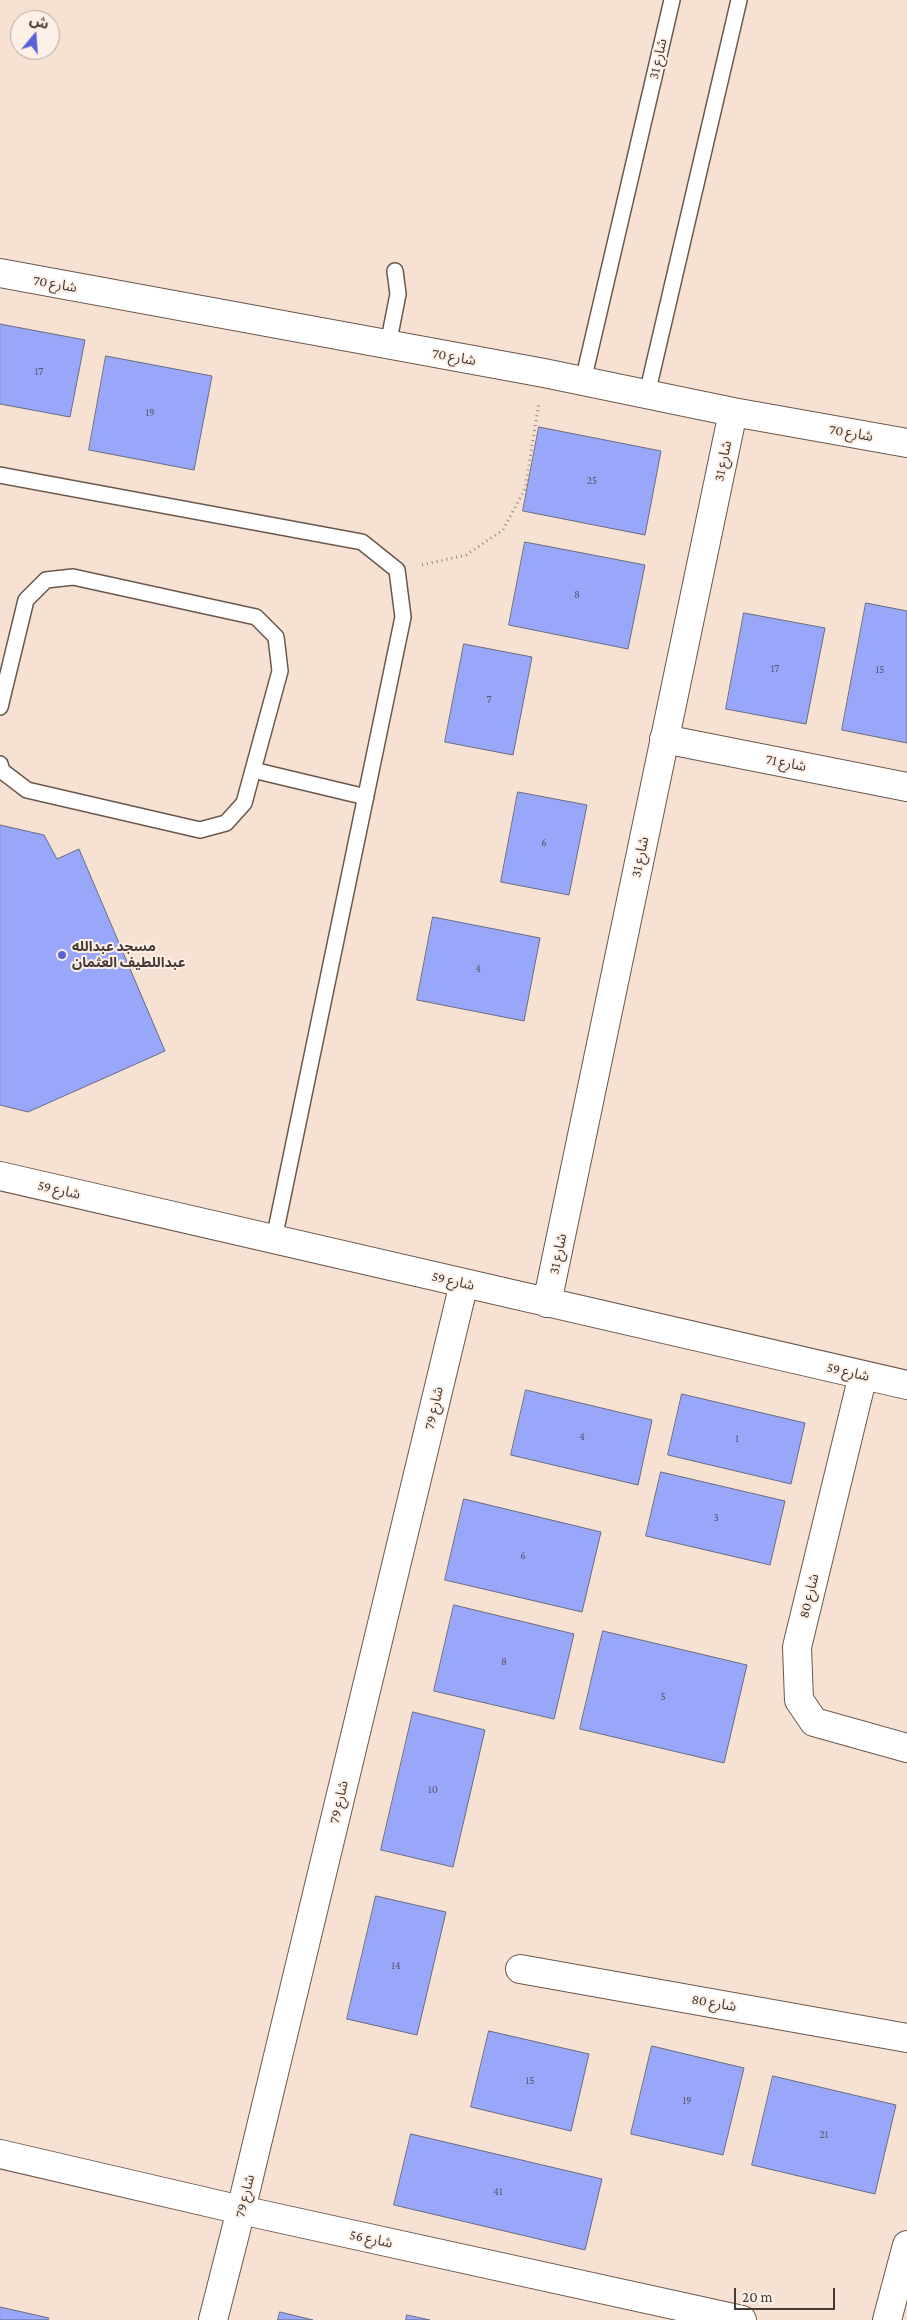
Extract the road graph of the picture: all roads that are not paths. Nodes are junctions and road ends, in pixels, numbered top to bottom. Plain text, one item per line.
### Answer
1 (672, 0) edge
2 (739, 0) edge
3 (395, 271) dead end
4 (0, 273) edge
5 (388, 345) junction
6 (583, 381) junction
7 (647, 394) junction
8 (733, 412) junction
9 (907, 443) edge
10 (0, 474) edge
11 (0, 707) edge
12 (664, 739) junction
13 (0, 764) edge
14 (253, 770) junction
15 (907, 787) edge
16 (366, 797) junction
17 (0, 1176) edge
18 (274, 1239) junction
19 (464, 1283) junction
20 (547, 1302) junction
21 (864, 1375) junction
22 (907, 1385) edge
23 (907, 1748) edge
24 (520, 1969) dead end
25 (907, 2038) edge
26 (0, 2154) edge
27 (242, 2210) junction
28 (907, 2245) edge
29 (213, 2320) edge
30 (742, 2320) edge
31 (887, 2320) edge

1 - 6 lane, شارع 31
2 - 7 lane
3 - 5 lane
4 - 5 street, شارع 70
5 - 6 street, شارع 70
6 - 7 street, شارع 70
7 - 8 street, شارع 70
8 - 9 street, شارع 70
8 - 12 street, شارع 31
10 - 16 lane
11 - 14 lane
12 - 15 street, شارع 71
12 - 20 street, شارع 31
13 - 14 lane
14 - 16 lane
16 - 18 lane
17 - 18 street, شارع 59
18 - 19 street, شارع 59
19 - 20 street, شارع 59
19 - 27 street, شارع 79
20 - 21 street, شارع 59
21 - 22 street, شارع 59
21 - 23 street, شارع 80
24 - 25 street, شارع 80
26 - 27 street, شارع 56
27 - 29 street, شارع 79
27 - 30 street, شارع 56
28 - 31 street

